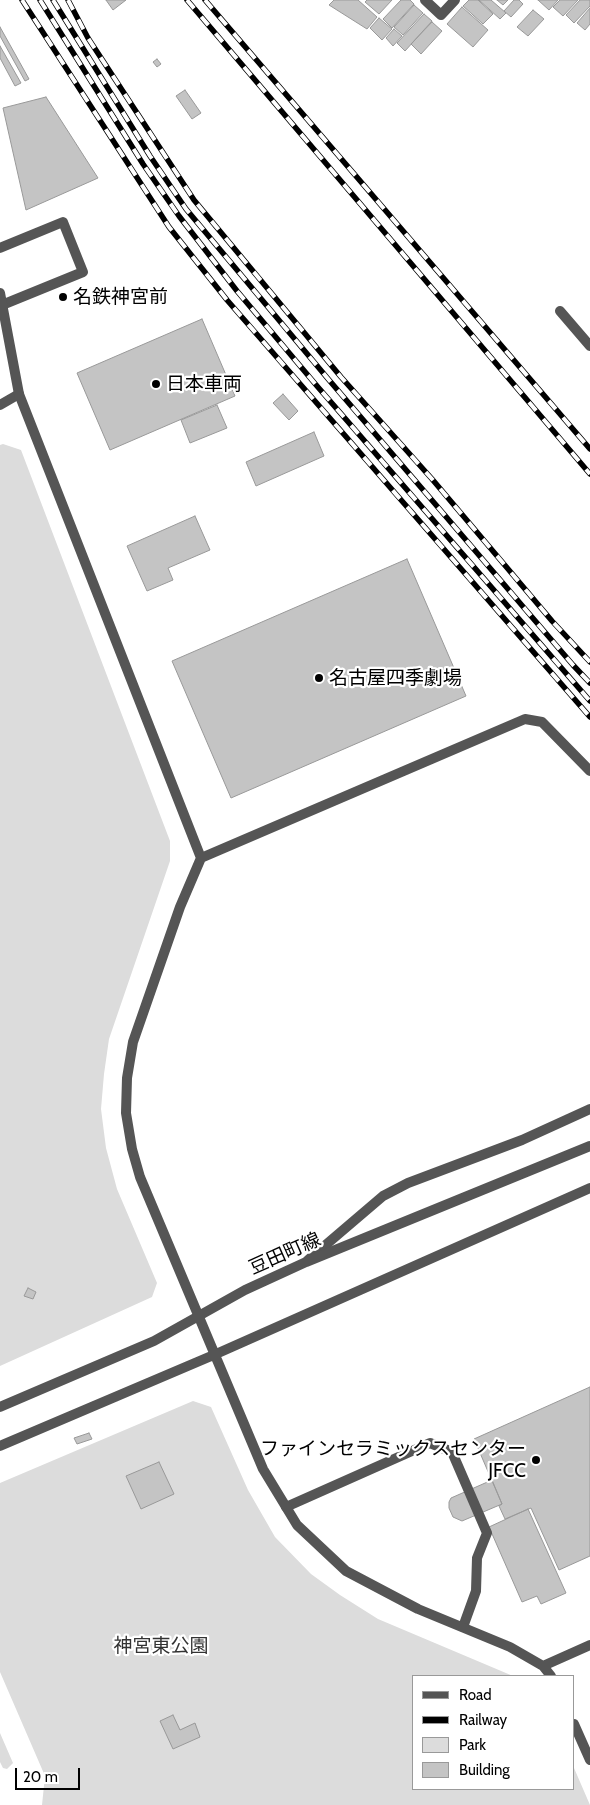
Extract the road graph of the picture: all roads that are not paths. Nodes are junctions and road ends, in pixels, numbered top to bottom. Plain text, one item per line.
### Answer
1 (425, 0) edge
2 (456, 0) edge
3 (0, 248) edge
4 (0, 293) edge
5 (2, 305) junction
6 (560, 311) dead end
7 (590, 346) edge
8 (19, 394) junction
9 (0, 404) edge
10 (590, 771) edge
11 (201, 858) junction
12 (590, 1109) edge
13 (590, 1146) edge
14 (590, 1188) edge
15 (306, 1262) junction
16 (199, 1316) junction
17 (216, 1354) junction
18 (0, 1406) edge
19 (0, 1446) edge
20 (286, 1507) junction
21 (463, 1627) junction
22 (590, 1645) edge
23 (543, 1666) junction
24 (550, 1675) edge
25 (575, 1726) edge
26 (590, 1760) edge

1 - 2 street
3 - 5 street
4 - 5 street
5 - 8 street
6 - 7 street
8 - 9 street
8 - 11 street
10 - 11 street
11 - 16 street
12 - 15 street
13 - 15 street, 豆田町線
14 - 17 street
15 - 16 street, 豆田町線
16 - 17 street
16 - 18 street, 豆田町線
17 - 19 street
17 - 20 street
20 - 21 street
20 - 21 street
21 - 23 street
22 - 23 street
23 - 24 street
25 - 26 street

